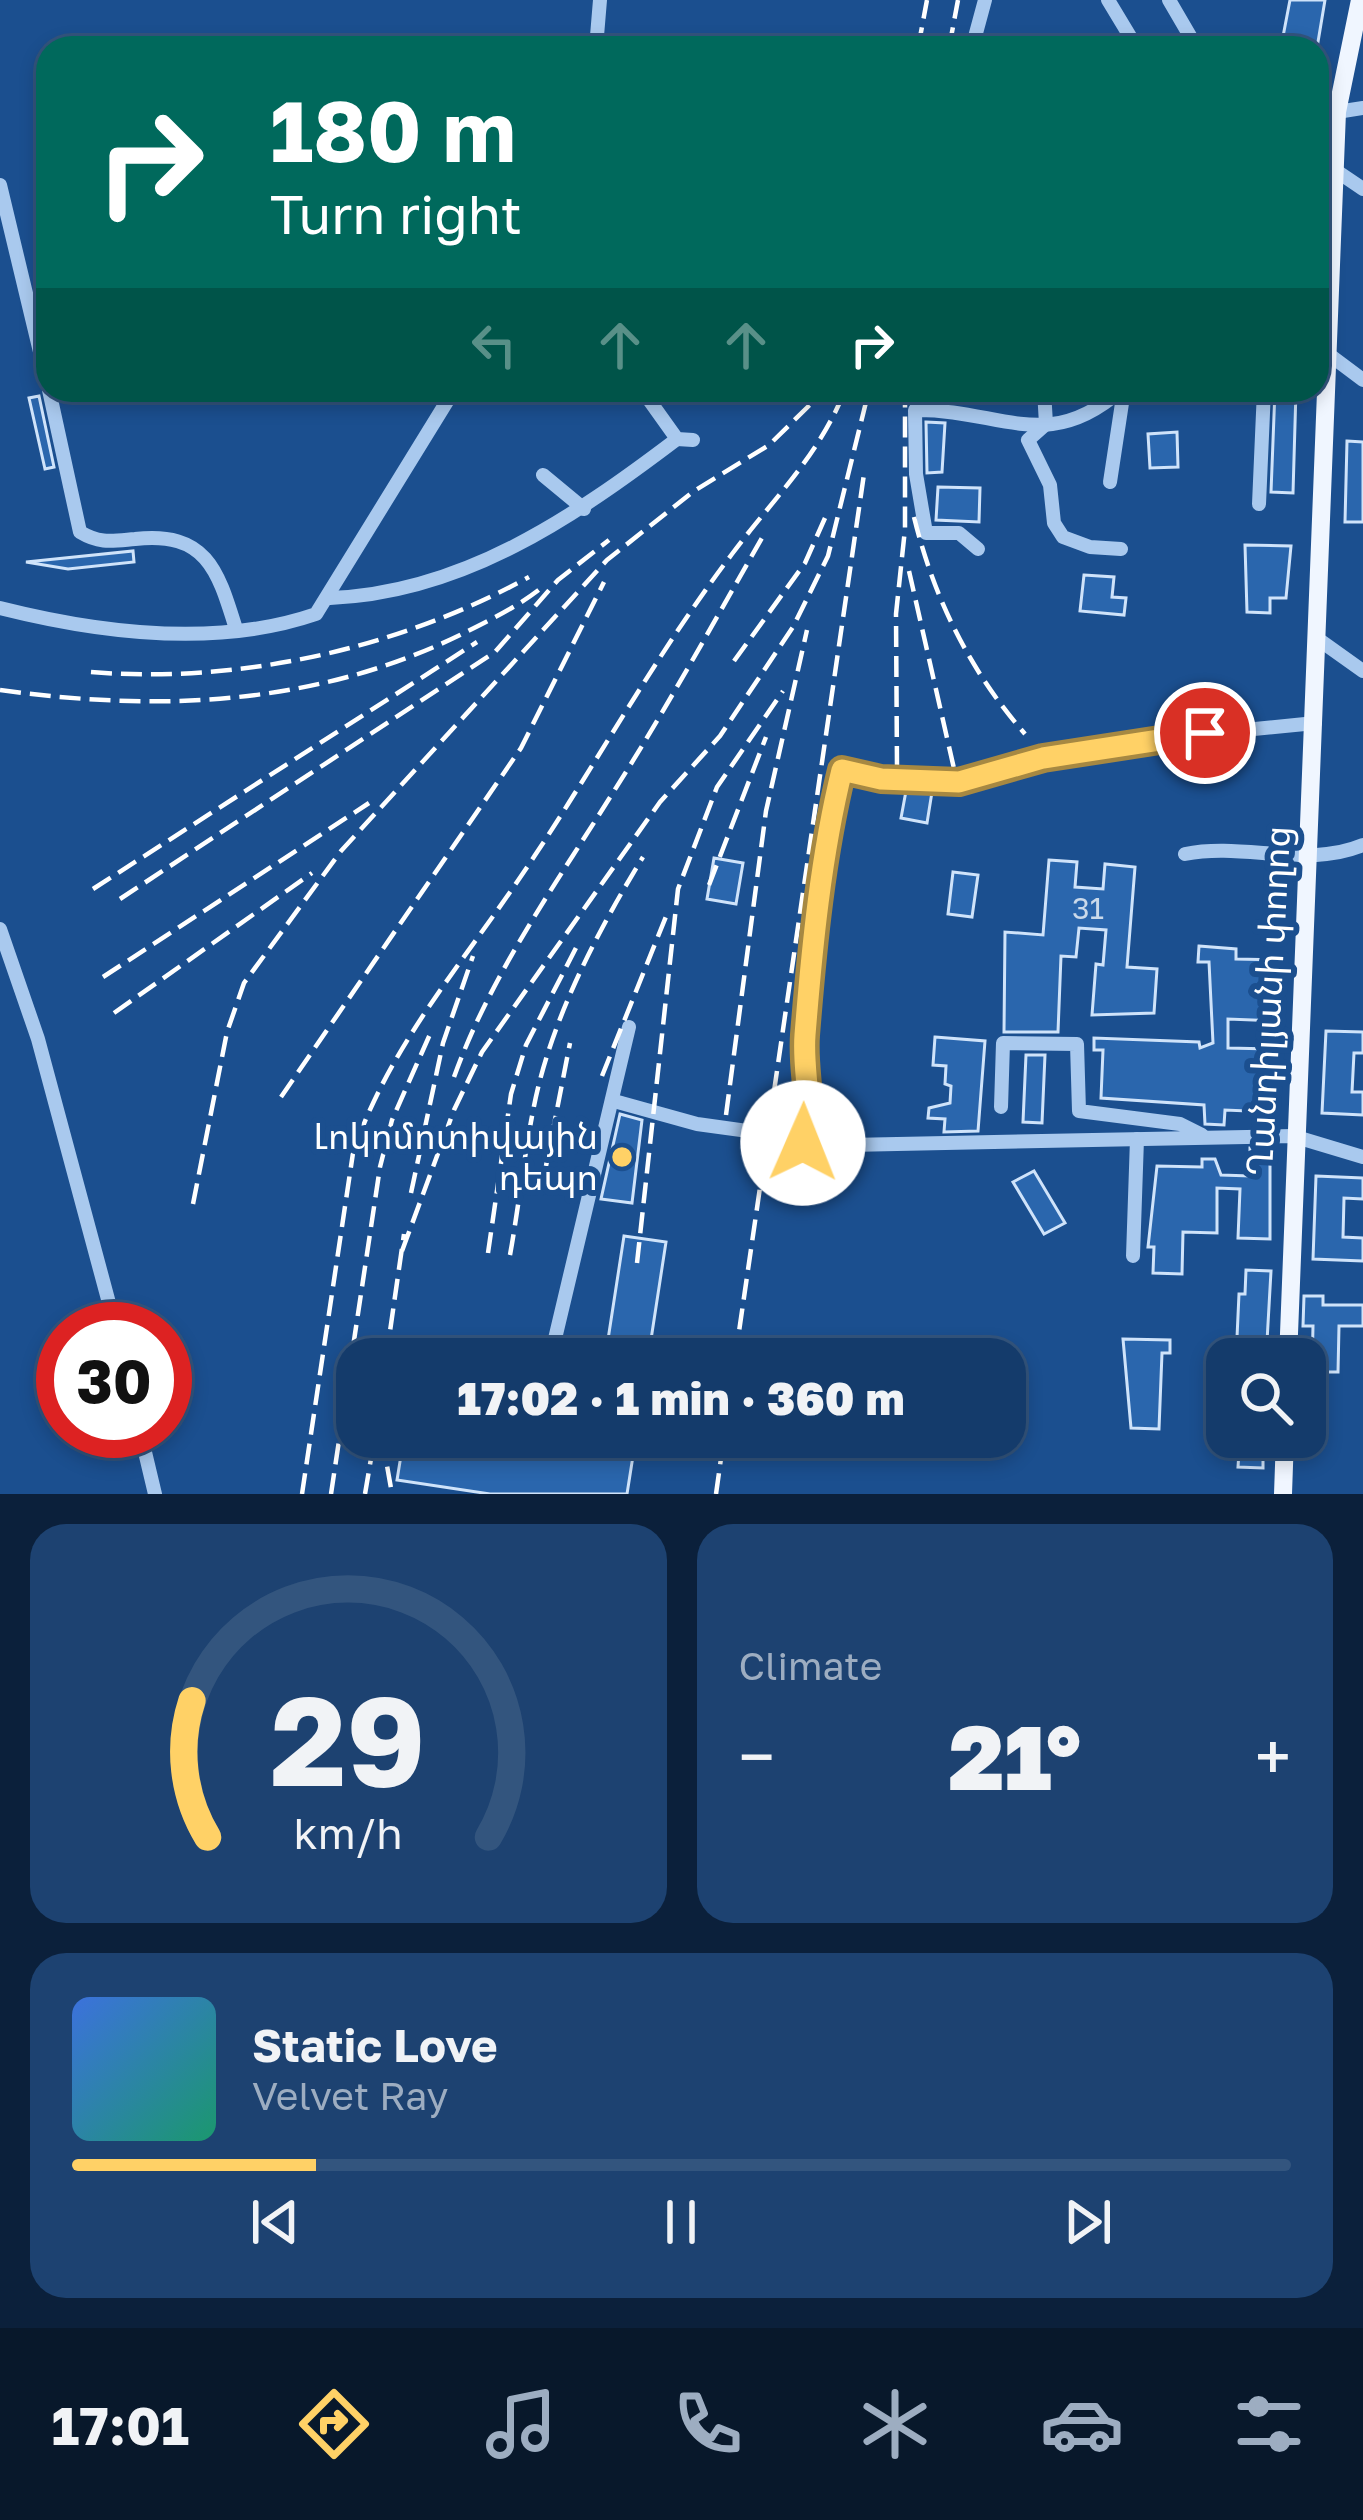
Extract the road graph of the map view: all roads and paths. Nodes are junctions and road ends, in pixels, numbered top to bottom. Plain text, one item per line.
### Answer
1 (600, 0) edge
2 (985, 0) edge
3 (1108, 0) edge
4 (1169, 0) edge
5 (1360, 0) edge
6 (597, 36) edge
7 (975, 36) edge
8 (1130, 36) edge
9 (1190, 36) edge
10 (1329, 102) edge
11 (1363, 108) edge
12 (1337, 112) junction
13 (1335, 170) junction
14 (0, 185) edge
15 (1363, 189) edge
16 (1329, 254) edge
17 (36, 334) edge
18 (1329, 358) edge
19 (1363, 380) edge
20 (52, 402) edge
21 (447, 402) edge
22 (652, 402) edge
23 (1045, 402) edge
24 (1108, 402) edge
25 (1120, 402) edge
26 (1263, 402) edge
27 (1321, 402) edge
28 (1046, 424) junction
29 (543, 475) dead end
30 (1110, 482) dead end
31 (1259, 504) dead end
32 (584, 509) junction
33 (1121, 548) dead end
34 (978, 549) dead end
35 (330, 598) junction
36 (0, 608) edge
37 (236, 629) junction
38 (1318, 639) junction
39 (1363, 671) edge
40 (1315, 723) junction
41 (1363, 845) edge
42 (1184, 854) dead end
43 (1308, 857) junction
44 (0, 929) edge
45 (629, 1027) dead end
46 (614, 1100) junction
47 (1001, 1107) dead end
48 (1293, 1136) junction
49 (1207, 1138) junction
50 (1137, 1139) junction
51 (803, 1143) junction
52 (1363, 1157) edge
53 (1133, 1256) dead end
54 (109, 1302) edge
55 (555, 1338) edge
56 (1288, 1338) edge
57 (146, 1458) edge
58 (1284, 1458) edge
59 (155, 1494) edge
60 (1282, 1494) edge

1 - 6 street
2 - 7 street
3 - 8 street
4 - 9 street
5 - 12 main road, Ղանդիլյանի փողոց
10 - 12 street
11 - 12 street
12 - 13 main road, Ղանդիլյանի փողոց
13 - 15 street
13 - 16 main road, Ղանդիլյանի փողոց
14 - 17 street
18 - 19 street
20 - 37 street
21 - 35 street
22 - 32 street
23 - 28 street
24 - 28 street
25 - 30 street
26 - 31 street
27 - 38 main road, Ղանդիլյանի փողոց
28 - 33 street
28 - 34 street
29 - 32 street
32 - 35 street
35 - 37 street
36 - 37 street
38 - 39 street
38 - 40 main road, Ղանդիլյանի փողոց
40 - 43 main road, Ղանդիլյանի փողոց
40 - 51 street
41 - 43 street
42 - 43 street
43 - 48 main road, Ղանդիլյանի փողոց
44 - 54 street
45 - 46 street
46 - 51 street
46 - 55 street
47 - 49 street
48 - 49 street
48 - 52 street
48 - 56 main road, Ղանդիլյանի փողոց
49 - 50 street
50 - 51 street
50 - 53 street
57 - 59 street
58 - 60 main road

